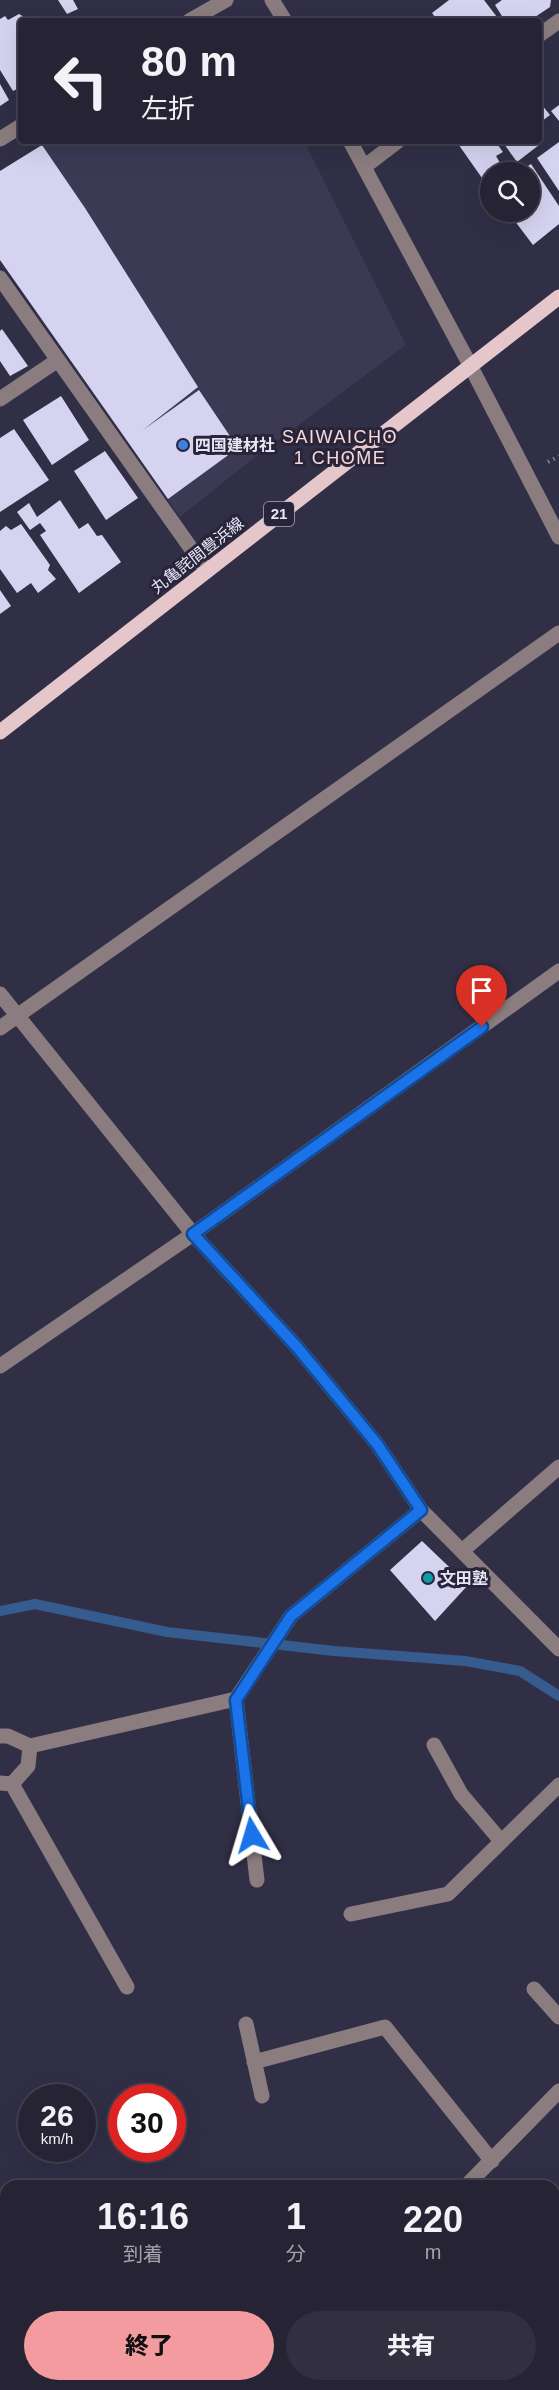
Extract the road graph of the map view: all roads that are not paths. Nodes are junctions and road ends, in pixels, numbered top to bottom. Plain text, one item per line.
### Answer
1 (226, 0) edge
2 (272, 0) edge
3 (194, 18) edge
4 (283, 18) edge
5 (559, 21) edge
6 (542, 33) edge
7 (18, 128) edge
8 (0, 139) edge
9 (352, 144) edge
10 (394, 144) edge
11 (364, 167) junction
12 (0, 279) edge
13 (559, 297) edge
14 (58, 360) junction
15 (470, 365) junction
16 (0, 399) edge
17 (559, 537) edge
18 (207, 571) junction
19 (559, 633) edge
20 (0, 732) edge
21 (559, 972) edge
22 (0, 994) edge
23 (18, 1015) junction
24 (0, 1028) edge
25 (193, 1234) junction
26 (0, 1366) edge
27 (559, 1467) edge
28 (421, 1510) junction
29 (462, 1551) junction
30 (559, 1650) edge
31 (236, 1700) junction
32 (0, 1736) edge
33 (434, 1745) dead end
34 (30, 1746) junction
35 (6, 1783) edge
36 (559, 1785) edge
37 (501, 1841) junction
38 (257, 1880) dead end
39 (351, 1914) dead end
40 (127, 1987) dead end
41 (534, 1989) dead end
42 (559, 2017) edge
43 (246, 2024) dead end
44 (254, 2062) junction
45 (559, 2091) edge
46 (262, 2096) dead end
47 (492, 2161) junction
48 (472, 2180) edge

1 - 3 street
2 - 4 street
5 - 6 street
7 - 8 street
9 - 11 street
10 - 11 street
11 - 15 street
12 - 14 street
13 - 15 main road, 丸亀詫間豊浜線 / 21
14 - 16 street
14 - 18 street
15 - 17 street
15 - 18 main road, 丸亀詫間豊浜線 / 21
18 - 20 main road, 丸亀詫間豊浜線 / 21
19 - 23 street
21 - 25 street
22 - 23 street
23 - 24 street
23 - 25 street
25 - 26 street
25 - 28 street
27 - 29 street
28 - 29 street
28 - 31 street
29 - 30 street
31 - 34 street
31 - 38 street
32 - 34 street
33 - 37 street
34 - 35 street
35 - 40 street
36 - 37 street
37 - 39 street
41 - 42 street
43 - 44 street
44 - 46 street
44 - 47 street
45 - 47 street
47 - 48 street

